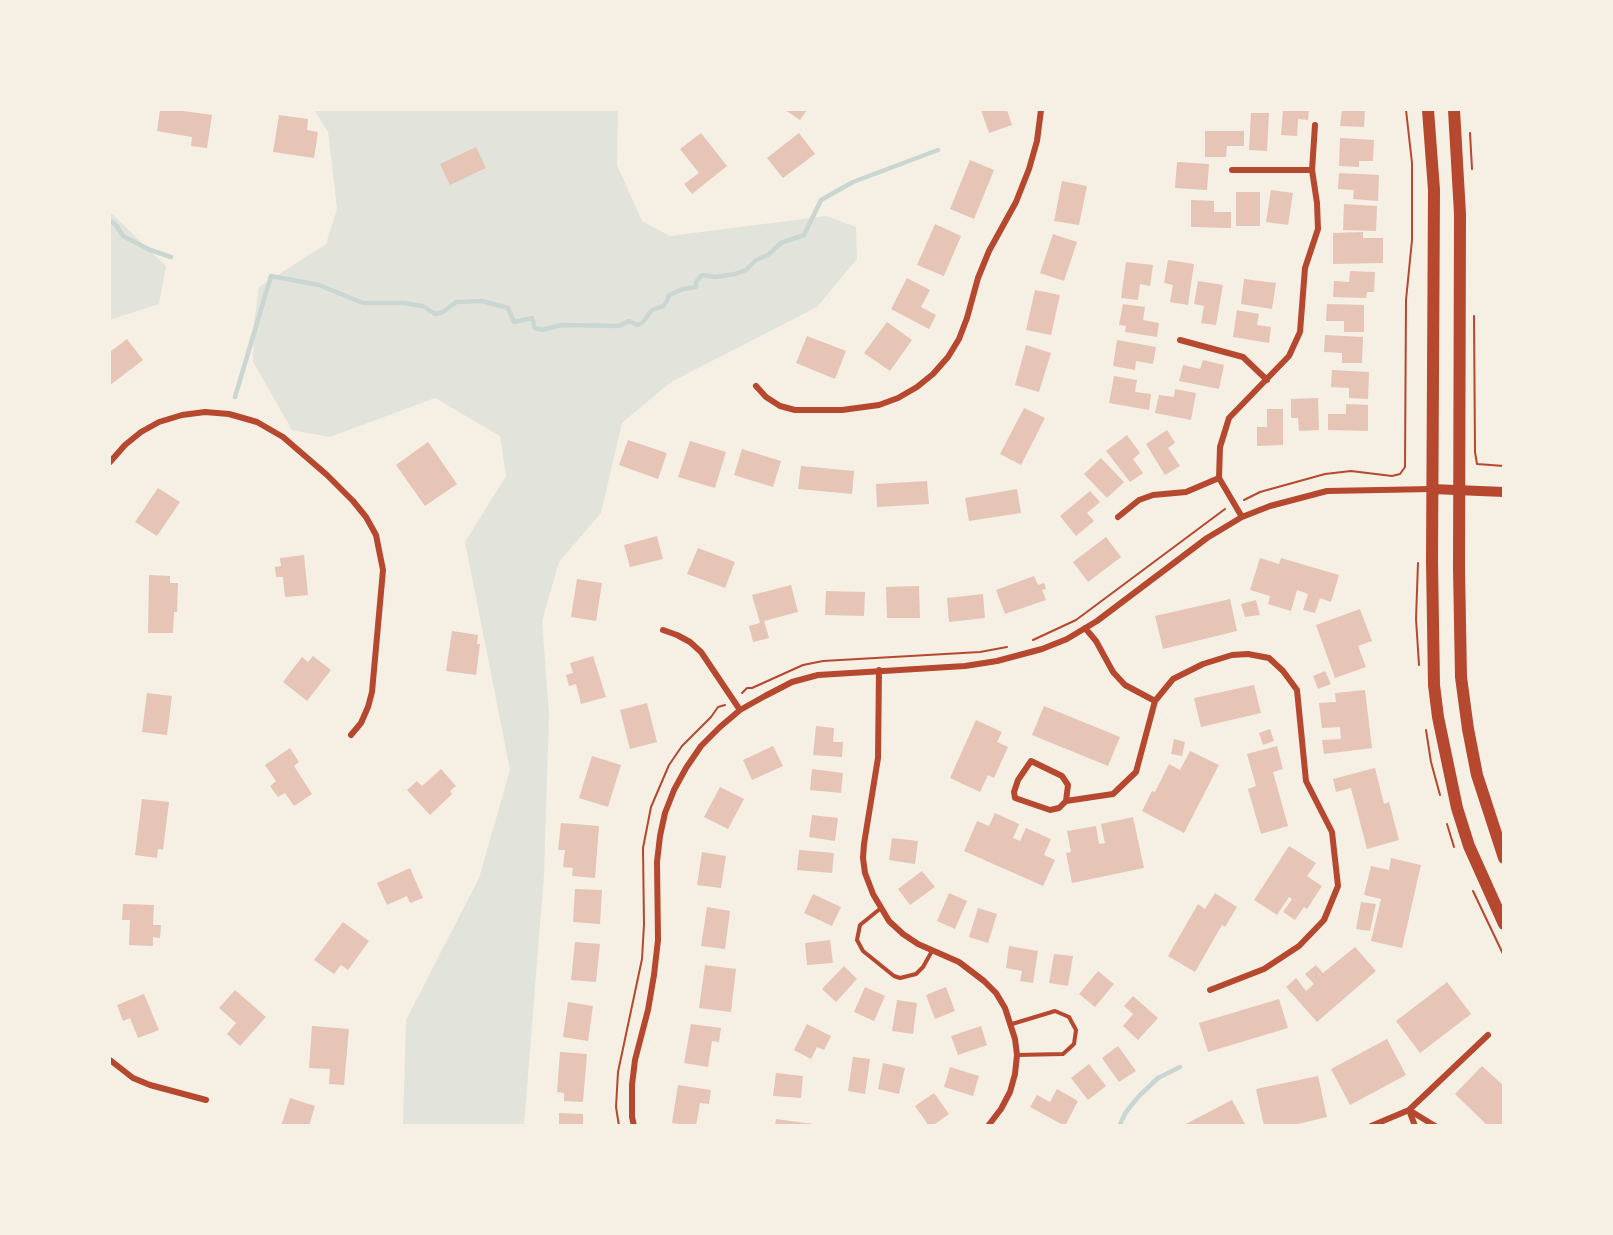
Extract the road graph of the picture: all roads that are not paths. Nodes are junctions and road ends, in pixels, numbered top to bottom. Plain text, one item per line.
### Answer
1 (1041, 110) edge
2 (1428, 110) edge
3 (1454, 110) edge
4 (1315, 125) dead end
5 (1232, 170) dead end
6 (1312, 170) junction
7 (1180, 340) dead end
8 (1267, 380) junction
9 (756, 386) dead end
10 (110, 462) edge
11 (1219, 478) junction
12 (1432, 489) junction
13 (1459, 490) junction
14 (1503, 492) edge
15 (1118, 517) dead end
16 (1242, 517) junction
17 (1085, 628) junction
18 (663, 630) dead end
19 (879, 670) junction
20 (1155, 701) junction
21 (740, 710) junction
22 (351, 735) dead end
23 (1066, 801) junction
24 (1503, 858) edge
25 (881, 908) junction
26 (1503, 924) edge
27 (932, 949) junction
28 (1210, 990) dead end
29 (1012, 1024) junction
30 (1488, 1035) dead end
31 (1017, 1055) junction
32 (110, 1060) edge
33 (206, 1100) dead end
34 (1409, 1110) junction
35 (634, 1125) edge
36 (988, 1125) edge
37 (1371, 1125) edge
38 (1415, 1125) edge
39 (1435, 1125) edge

1 - 9 street
2 - 12 main road
3 - 13 main road
4 - 6 street
5 - 6 street
6 - 8 street
7 - 8 street
8 - 11 street
10 - 22 street
11 - 15 street
11 - 16 street
12 - 13 street
12 - 16 street
12 - 26 main road
13 - 14 street
13 - 24 main road
16 - 17 street
17 - 19 street
17 - 20 street
18 - 21 street
19 - 21 street
19 - 25 street
20 - 23 street
20 - 28 street
21 - 35 street
23 - 23 street
25 - 27 street
25 - 27 lane
27 - 29 street
29 - 31 street
29 - 31 lane
30 - 34 street
31 - 36 street
32 - 33 street
34 - 37 street
34 - 38 street
34 - 39 street

